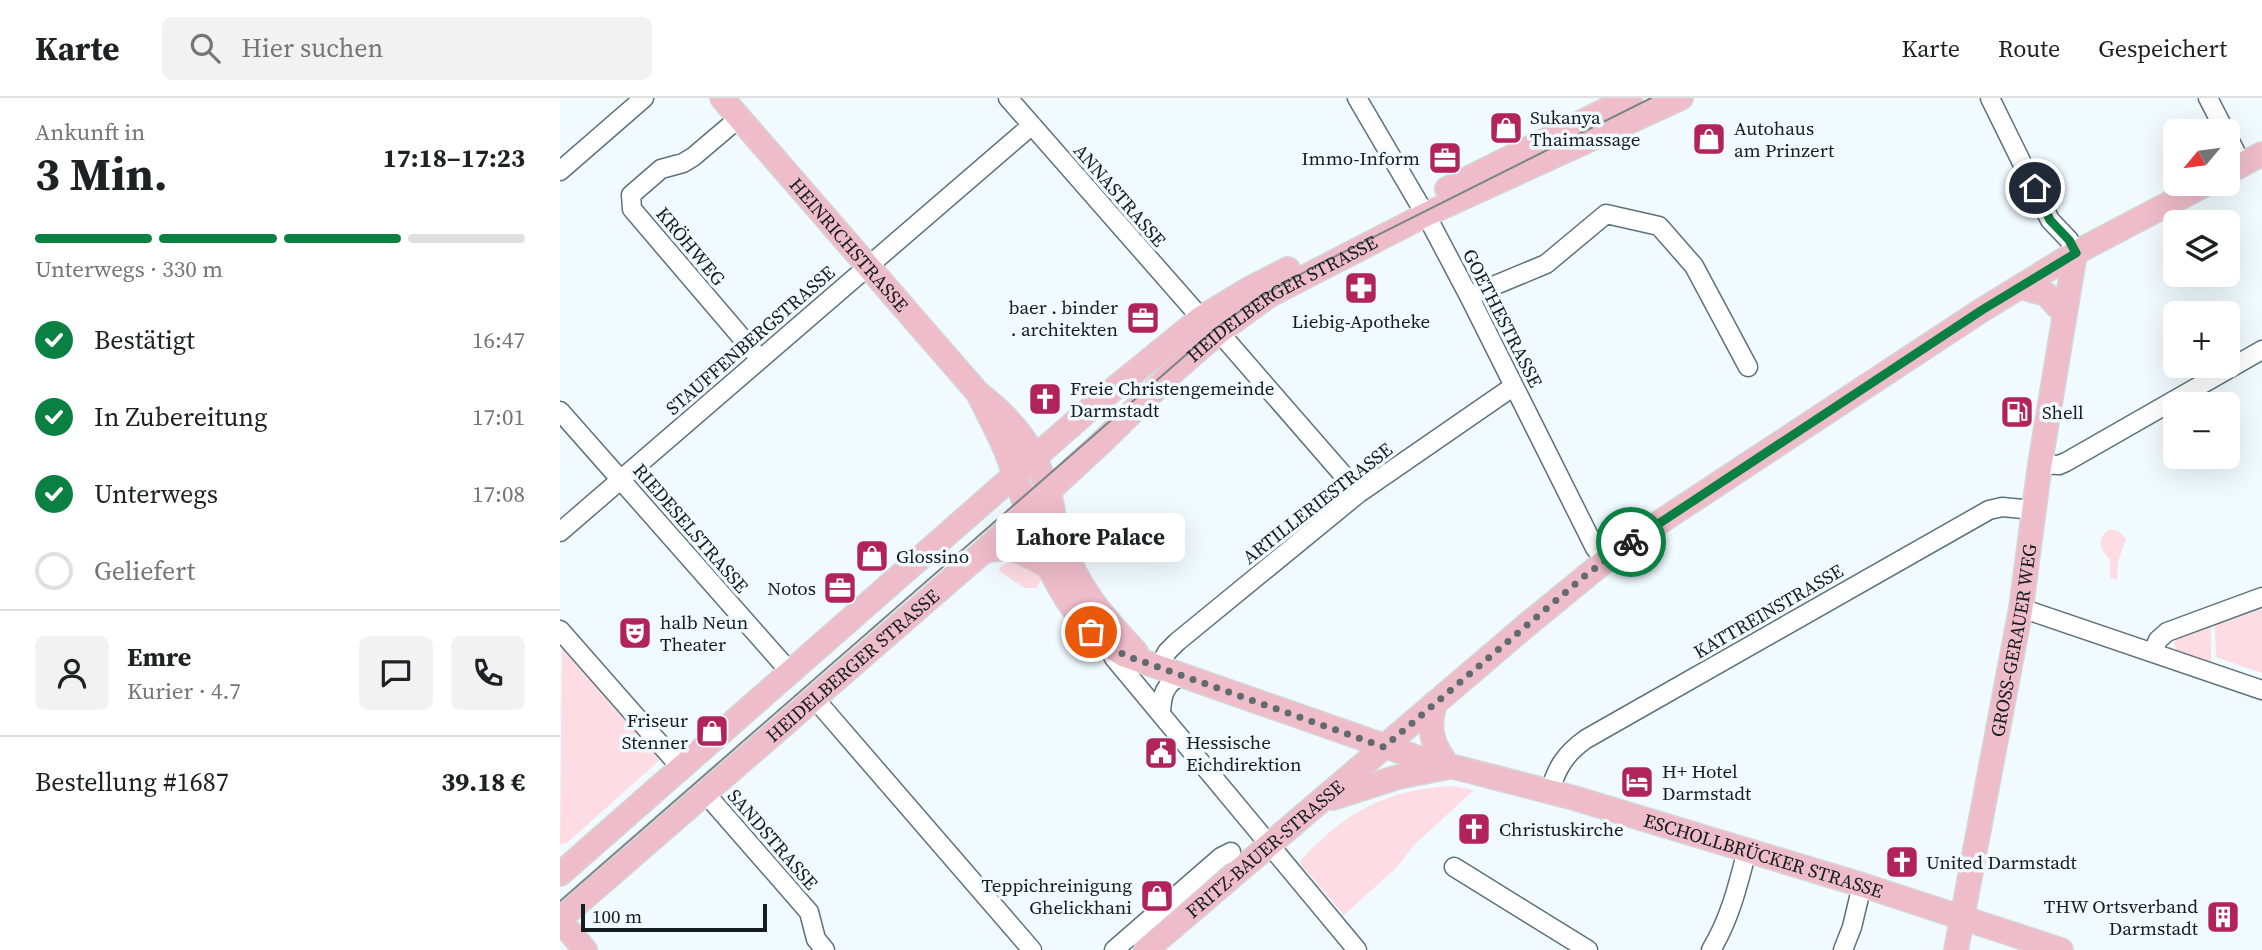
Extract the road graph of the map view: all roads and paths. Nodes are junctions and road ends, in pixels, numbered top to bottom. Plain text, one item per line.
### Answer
1 (644, 98) edge
2 (722, 98) edge
3 (1008, 98) edge
4 (1357, 98) edge
5 (1630, 98) edge
6 (1681, 98) edge
7 (1990, 98) edge
8 (2208, 98) edge
9 (739, 118) junction
10 (2219, 119) edge
11 (1032, 125) junction
12 (560, 171) edge
13 (2184, 196) edge
14 (1422, 209) junction
15 (2067, 259) junction
16 (868, 266) junction
17 (2020, 287) junction
18 (1469, 296) junction
19 (2060, 318) junction
20 (1210, 325) junction
21 (2262, 350) edge
22 (760, 359) junction
23 (1748, 367) dead end
24 (1514, 386) junction
25 (978, 393) junction
26 (560, 411) edge
27 (1034, 456) junction
28 (2040, 464) junction
29 (1013, 476) junction
30 (620, 480) junction
31 (1048, 492) junction
32 (1359, 493) junction
33 (2034, 510) junction
34 (1028, 512) junction
35 (560, 531) edge
36 (984, 551) junction
37 (1605, 560) junction
38 (1049, 567) junction
39 (2262, 597) edge
40 (2021, 608) junction
41 (560, 630) edge
42 (1107, 644) junction
43 (2153, 652) junction
44 (1152, 665) junction
45 (791, 673) junction
46 (1182, 675) junction
47 (2262, 690) edge
48 (816, 699) junction
49 (1435, 703) junction
50 (1161, 713) junction
51 (1384, 747) junction
52 (1449, 767) junction
53 (681, 769) junction
54 (1550, 792) junction
55 (706, 794) junction
56 (1320, 802) junction
57 (635, 808) junction
58 (1270, 845) junction
59 (1746, 850) junction
60 (1231, 852) dead end
61 (560, 854) edge
62 (1454, 867) dead end
63 (560, 874) edge
64 (1863, 885) junction
65 (1962, 918) junction
66 (560, 920) edge
67 (585, 950) edge
68 (825, 950) edge
69 (1032, 950) edge
70 (1114, 950) edge
71 (1146, 950) edge
72 (1357, 950) edge
73 (1588, 950) edge
74 (1711, 950) edge
75 (1843, 950) edge
76 (1956, 950) edge
77 (2061, 950) edge

1 - 12 street
2 - 9 main road, HEINRICHSTRASSE
3 - 11 street, ANNASTRASSE
4 - 14 street, GOETHESTRASSE
5 - 14 main road, HEIDELBERGER STRASSE
6 - 14 main road, HEIDELBERGER STRASSE
7 - 15 street
8 - 10 street
9 - 16 main road, HEINRICHSTRASSE
9 - 22 street, KRÖHWEG
11 - 16 street, STAUFFENBERGSTRASSE
11 - 20 street, ANNASTRASSE
13 - 15 main road, FRITZ-BAUER-STRASSE
14 - 18 street, GOETHESTRASSE
14 - 20 main road, HEIDELBERGER STRASSE
15 - 17 main road, FRITZ-BAUER-STRASSE
15 - 19 main road, GROSS-GERAUER WEG
16 - 22 street, STAUFFENBERGSTRASSE
16 - 25 main road, HEINRICHSTRASSE
17 - 19 main road
17 - 37 main road, FRITZ-BAUER-STRASSE
18 - 23 street
18 - 24 street, GOETHESTRASSE
19 - 28 main road, GROSS-GERAUER WEG
20 - 27 main road, HEIDELBERGER STRASSE
20 - 31 main road, HEIDELBERGER STRASSE
20 - 32 street, ANNASTRASSE
21 - 28 street
22 - 30 street, STAUFFENBERGSTRASSE
24 - 32 street, ARTILLERIESTRASSE
24 - 37 street, GOETHESTRASSE
25 - 27 main road, HEINRICHSTRASSE
25 - 29 main road, HEINRICHSTRASSE
26 - 30 street, RIEDESELSTRASSE
27 - 29 main road, HEIDELBERGER STRASSE
27 - 31 main road, HEINRICHSTRASSE
28 - 33 main road, GROSS-GERAUER WEG
29 - 34 main road, HEINRICHSTRASSE
29 - 45 main road, HEIDELBERGER STRASSE
30 - 35 street, STAUFFENBERGSTRASSE
30 - 45 street, RIEDESELSTRASSE
31 - 34 main road, HEIDELBERGER STRASSE
31 - 44 main road, ESCHOLLBRÜCKER STRASSE
32 - 44 street, ARTILLERIESTRASSE
33 - 40 main road, GROSS-GERAUER WEG
33 - 54 street, KATTREINSTRASSE
34 - 36 main road, HEIDELBERGER STRASSE
34 - 38 main road, ESCHOLLBRÜCKER STRASSE
36 - 38 main road
36 - 48 main road, HEIDELBERGER STRASSE
37 - 49 main road, FRITZ-BAUER-STRASSE
38 - 42 main road, ESCHOLLBRÜCKER STRASSE
39 - 43 street
40 - 43 street
40 - 65 main road, GROSS-GERAUER WEG
41 - 53 street
42 - 44 main road, ESCHOLLBRÜCKER STRASSE
42 - 50 street
43 - 47 street
44 - 46 main road, ESCHOLLBRÜCKER STRASSE
45 - 53 main road, HEIDELBERGER STRASSE
46 - 50 street
46 - 51 main road, ESCHOLLBRÜCKER STRASSE
48 - 55 main road, HEIDELBERGER STRASSE
48 - 69 street
49 - 51 main road, FRITZ-BAUER-STRASSE
49 - 52 main road
50 - 58 street
51 - 52 main road, ESCHOLLBRÜCKER STRASSE
51 - 56 main road, FRITZ-BAUER-STRASSE
52 - 54 main road, ESCHOLLBRÜCKER STRASSE
52 - 56 main road
53 - 57 main road, HEIDELBERGER STRASSE
54 - 59 main road, ESCHOLLBRÜCKER STRASSE
55 - 66 main road, HEIDELBERGER STRASSE
55 - 68 street, SANDSTRASSE
56 - 58 main road, FRITZ-BAUER-STRASSE
57 - 61 main road
57 - 63 main road, HEIDELBERGER STRASSE
58 - 71 main road, FRITZ-BAUER-STRASSE
58 - 72 street
59 - 64 main road, ESCHOLLBRÜCKER STRASSE
59 - 74 street
60 - 70 street, FRITZ-BAUER-STRASSE
62 - 73 street
64 - 65 main road, ESCHOLLBRÜCKER STRASSE
64 - 75 street
65 - 76 main road, GROSS-GERAUER WEG
65 - 77 main road, ESCHOLLBRÜCKER STRASSE
66 - 67 main road

